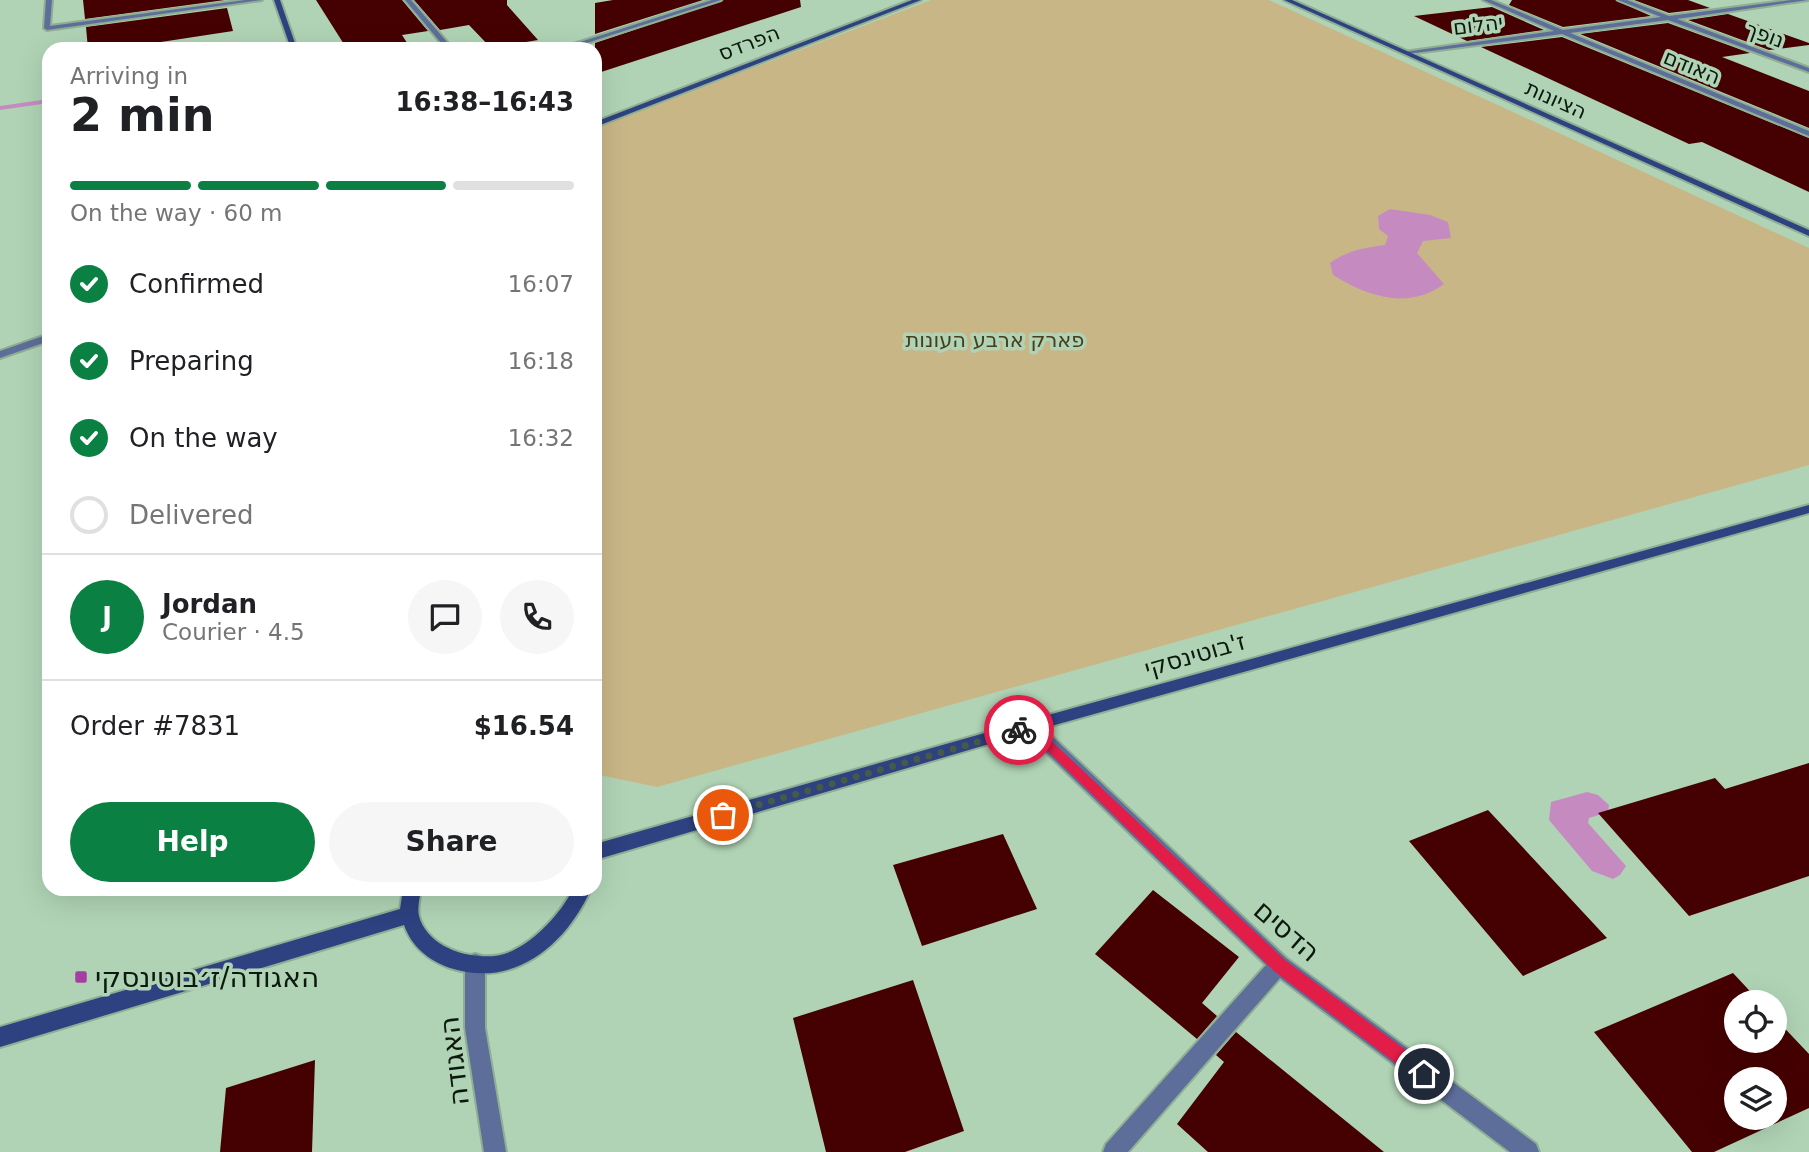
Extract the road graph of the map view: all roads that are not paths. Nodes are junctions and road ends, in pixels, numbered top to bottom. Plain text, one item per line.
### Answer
1 (49, 0) edge
2 (259, 0) edge
3 (277, 0) edge
4 (408, 0) edge
5 (718, 0) edge
6 (918, 0) edge
7 (1287, 0) edge
8 (1486, 0) edge
9 (1621, 0) edge
10 (1798, 0) edge
11 (1809, 5) edge
12 (1669, 18) junction
13 (1562, 32) junction
14 (292, 42) edge
15 (444, 42) edge
16 (583, 42) edge
17 (1406, 52) junction
18 (1809, 70) edge
19 (602, 122) edge
20 (1809, 134) edge
21 (1809, 233) edge
22 (42, 340) edge
23 (0, 355) edge
24 (1809, 509) edge
25 (1030, 726) junction
26 (602, 850) edge
27 (411, 896) edge
28 (580, 896) edge
29 (410, 915) junction
30 (475, 963) junction
31 (1279, 965) junction
32 (0, 1037) edge
33 (495, 1152) edge
34 (1114, 1152) edge
35 (1528, 1152) edge

1 - 2 street
3 - 14 street
4 - 15 street
5 - 16 street
6 - 19 street, הפרדס
7 - 17 street, הציונות
8 - 13 street, האודם
9 - 12 street, נופך
10 - 11 street
10 - 12 street, יהלום
12 - 13 street, יהלום
12 - 18 street, נופך
13 - 17 street, יהלום
13 - 20 street, האודם
17 - 21 street, הציונות
22 - 23 street
24 - 25 street, ז'בוטינסקי
25 - 26 street, ז'בוטינסקי
25 - 31 street, הדסים
27 - 29 street
28 - 30 street
29 - 30 street
29 - 32 street
30 - 33 street, האגודה
31 - 34 street
31 - 35 street, הדסים

